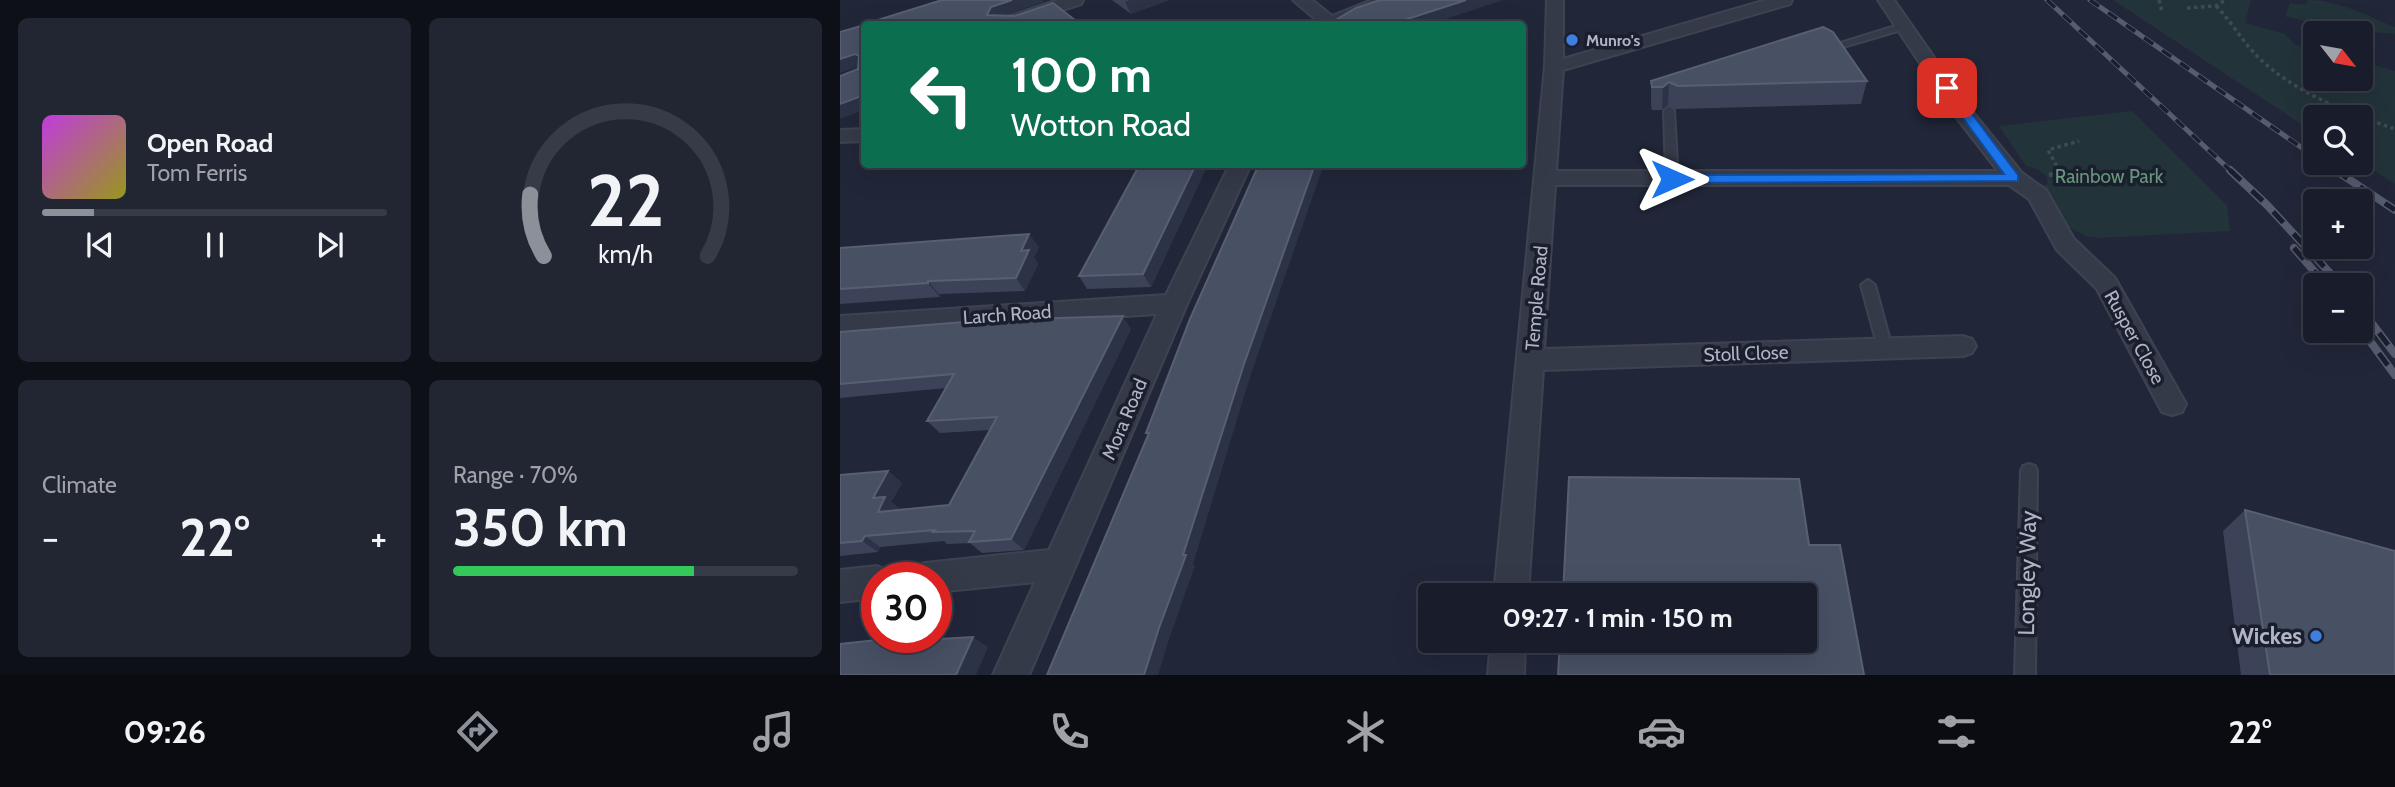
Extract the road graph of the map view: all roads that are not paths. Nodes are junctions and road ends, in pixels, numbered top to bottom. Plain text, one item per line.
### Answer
1 (1075, 0) edge
2 (1301, 0) edge
3 (1390, 0) edge
4 (1555, 0) edge
5 (1784, 0) edge
6 (1886, 0) edge
7 (1013, 21) edge
8 (1326, 21) edge
9 (1338, 21) edge
10 (1905, 26) junction
11 (1826, 49) edge
12 (1554, 66) junction
13 (1669, 110) dead end
14 (861, 135) edge
15 (840, 136) edge
16 (1239, 168) edge
17 (1545, 178) junction
18 (2014, 178) junction
19 (1672, 179) junction
20 (1868, 285) dead end
21 (1174, 304) junction
22 (840, 325) edge
23 (1962, 346) dead end
24 (1885, 348) junction
25 (1530, 360) junction
26 (2172, 404) dead end
27 (2029, 471) dead end
28 (1061, 564) junction
29 (952, 575) edge
30 (1512, 583) edge
31 (861, 584) edge
32 (840, 586) edge
33 (1507, 653) edge
34 (1011, 675) edge
35 (1506, 675) edge
36 (2025, 675) edge

1 - 7 street
2 - 8 street
3 - 9 street
4 - 12 street, Temple Road
5 - 12 street
6 - 10 street
10 - 11 lane
10 - 18 street
12 - 17 street, Temple Road
13 - 19 lane
14 - 15 street
16 - 21 street, Mora Road
17 - 19 street
17 - 25 street, Temple Road
18 - 19 street
18 - 26 street, Rusper Close
20 - 24 lane
21 - 22 street, Larch Road
21 - 28 street, Mora Road
23 - 24 street, Stoll Close
24 - 25 street, Stoll Close
25 - 30 street, Temple Road
27 - 36 lane, Longley Way
28 - 29 street
28 - 34 street, Mora Road
31 - 32 street
33 - 35 street

